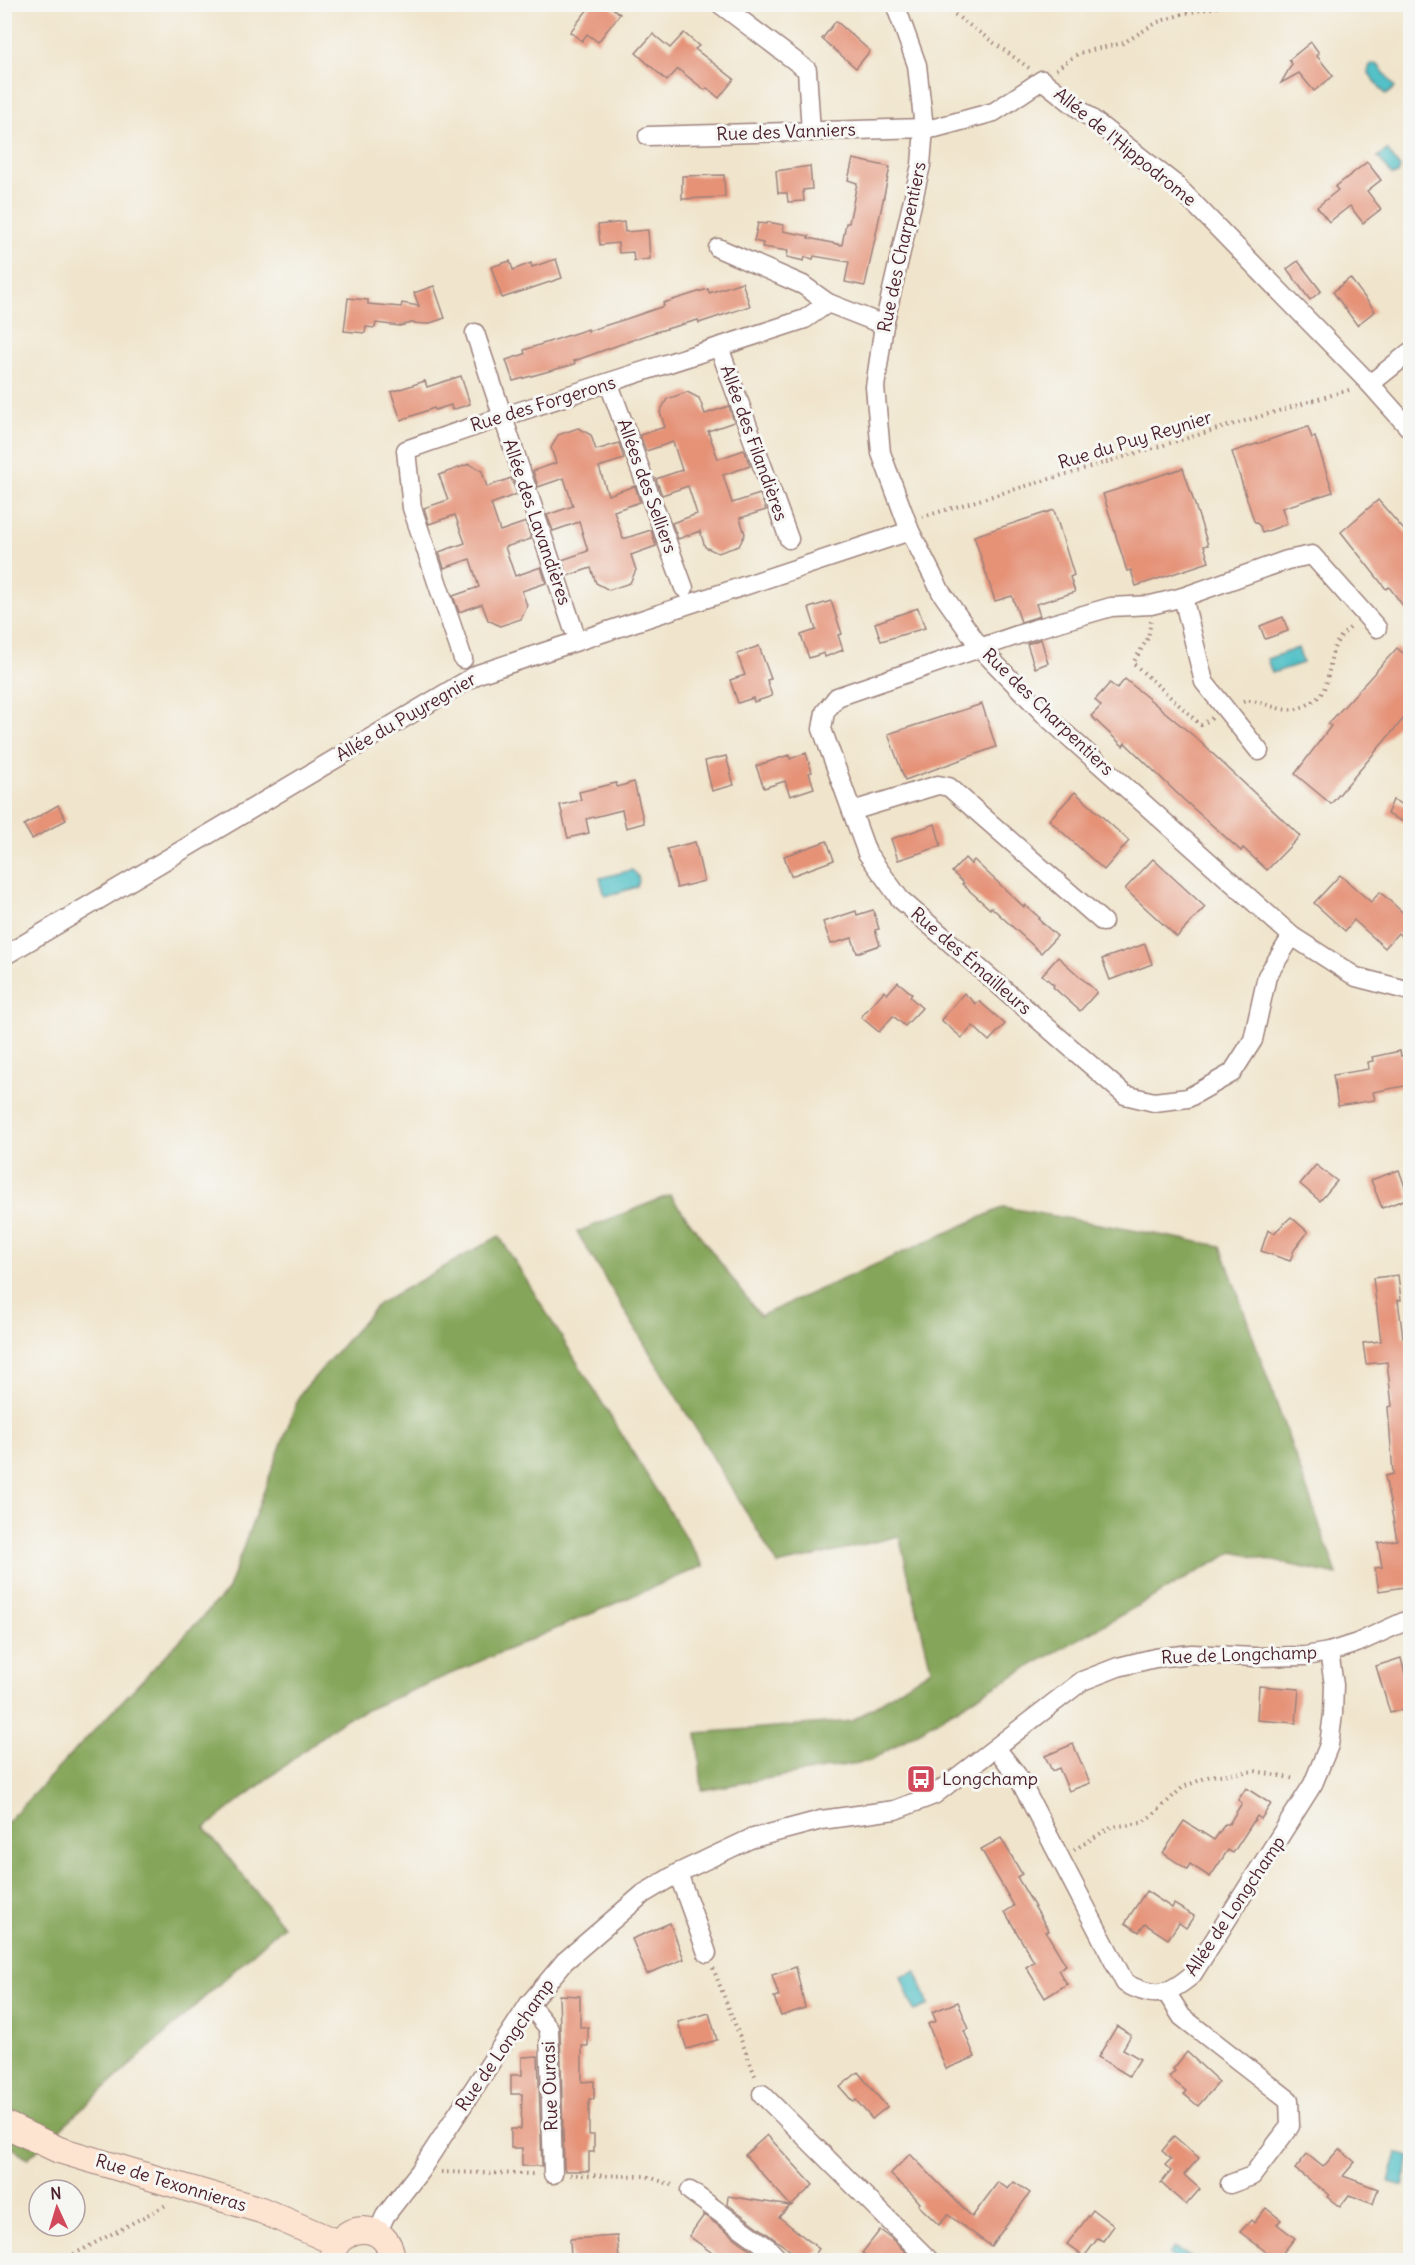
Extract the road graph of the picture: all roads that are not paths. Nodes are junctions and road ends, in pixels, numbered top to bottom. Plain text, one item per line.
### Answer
1 (720, 4) edge
2 (895, 4) edge
3 (924, 128) junction
4 (811, 132) junction
5 (648, 136) dead end
6 (718, 248) dead end
7 (828, 303) junction
8 (884, 324) junction
9 (475, 333) dead end
10 (719, 347) junction
11 (1410, 352) edge
12 (609, 384) junction
13 (1370, 384) junction
14 (501, 416) junction
15 (1410, 429) edge
16 (909, 526) junction
17 (789, 539) dead end
18 (684, 588) dead end
19 (1183, 597) junction
20 (1371, 621) road end
21 (573, 628) dead end
22 (981, 649) junction
23 (463, 659) dead end
24 (1259, 751) dead end
25 (852, 811) junction
26 (1103, 922) dead end
27 (1292, 936) junction
28 (4, 956) edge
29 (1410, 991) edge
30 (1410, 1619) edge
31 (1329, 1652) junction
32 (996, 1748) junction
33 (678, 1874) junction
34 (707, 1953) road end
35 (1166, 1992) junction
36 (529, 2004) junction
37 (762, 2094) road end
38 (4, 2124) edge
39 (553, 2174) dead end
40 (1230, 2184) dead end
41 (690, 2191) dead end
42 (377, 2234) junction
43 (334, 2252) edge
44 (392, 2260) edge
45 (779, 2260) edge
46 (929, 2260) edge

1 - 4 street
2 - 3 street
3 - 4 street, Rue des Vanniers
3 - 8 street, Rue des Charpentiers
3 - 13 street, Allée de l'Hippodrome
4 - 5 street, Rue des Vanniers
6 - 7 street
7 - 8 street
7 - 10 street, Rue des Forgerons
8 - 16 street, Rue des Charpentiers
9 - 14 street, Allée des Lavandières
10 - 12 street, Rue des Forgerons
10 - 17 street, Allée des Filandières
11 - 13 street
12 - 14 street, Rue des Forgerons
12 - 18 street, Allées des Selliers
13 - 15 street, Allée de l'Hippodrome
14 - 21 street, Allée des Lavandières
14 - 23 street, Rue des Forgerons
16 - 22 street, Rue des Charpentiers
16 - 28 street, Allée du Puyregnier
19 - 20 street, Rue des Émailleurs
19 - 22 street, Rue des Émailleurs
19 - 24 street
22 - 25 street, Rue des Émailleurs
22 - 27 street, Rue des Charpentiers
25 - 26 street
25 - 27 street, Rue des Émailleurs
27 - 29 street, Rue des Charpentiers
30 - 31 street, Rue de Longchamp
31 - 32 street, Rue de Longchamp
31 - 35 street, Allée de Longchamp
32 - 33 street, Rue de Longchamp
32 - 35 street
33 - 34 street
33 - 36 street, Rue de Longchamp
35 - 40 street
36 - 39 street, Rue Ourasi
36 - 42 street, Rue de Longchamp
37 - 46 street
38 - 43 main road, Rue de Texonnieras
41 - 45 street
42 - 43 main road
42 - 44 main road

